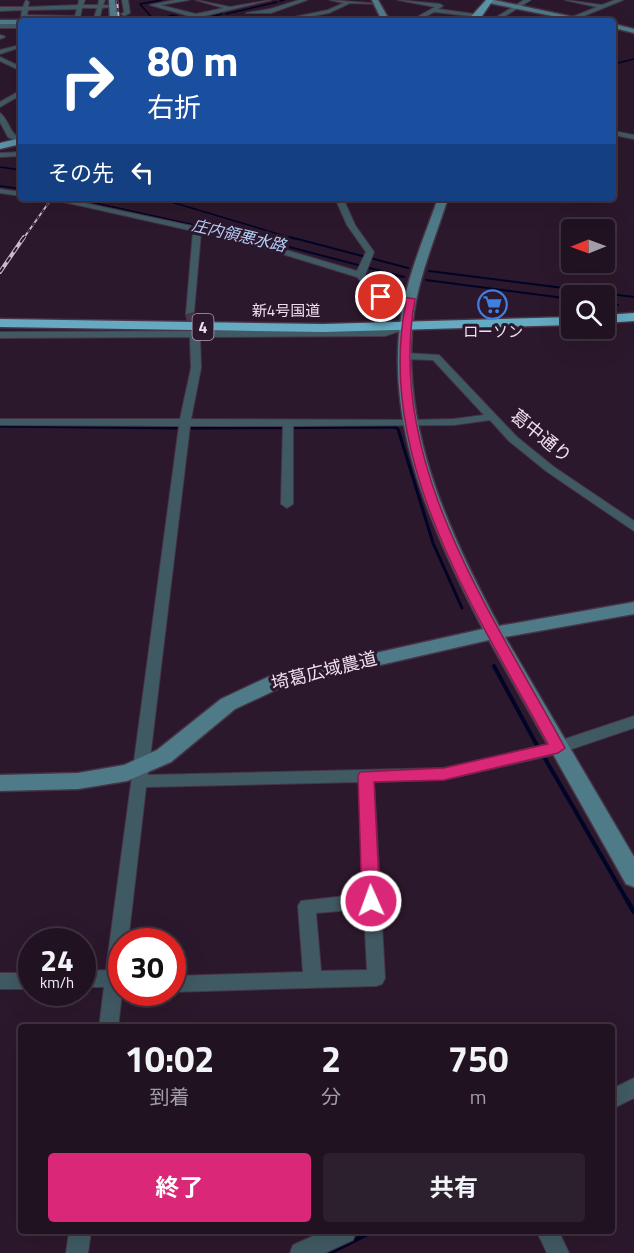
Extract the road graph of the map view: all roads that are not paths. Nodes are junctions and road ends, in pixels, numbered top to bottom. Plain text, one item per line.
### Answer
1 (5, 0) edge
2 (27, 0) edge
3 (45, 0) edge
4 (63, 0) edge
5 (125, 0) edge
6 (133, 0) edge
7 (168, 0) edge
8 (186, 0) edge
9 (199, 0) edge
10 (230, 0) edge
11 (264, 0) edge
12 (273, 0) edge
13 (304, 0) edge
14 (333, 0) edge
15 (401, 0) edge
16 (478, 0) edge
17 (488, 0) edge
18 (528, 0) edge
19 (568, 0) edge
20 (620, 0) edge
21 (376, 1) edge
22 (175, 2) junction
23 (81, 3) edge
24 (101, 3) edge
25 (112, 3) edge
26 (347, 3) junction
27 (249, 4) junction
28 (292, 5) junction
29 (61, 7) junction
30 (520, 7) junction
31 (603, 7) junction
32 (3, 8) edge
33 (26, 8) junction
34 (44, 8) junction
35 (232, 8) junction
36 (312, 8) dead end
37 (434, 10) junction
38 (271, 11) junction
39 (215, 12) junction
40 (124, 14) dead end
41 (479, 15) junction
42 (42, 17) junction
43 (59, 17) junction
44 (97, 18) edge
45 (114, 18) edge
46 (227, 18) edge
47 (276, 18) edge
48 (291, 18) edge
49 (384, 18) edge
50 (419, 18) edge
51 (475, 18) edge
52 (499, 18) edge
53 (563, 18) edge
54 (570, 18) edge
55 (2, 24) edge
56 (18, 25) edge
57 (18, 26) edge
58 (616, 26) edge
59 (634, 31) edge
60 (1, 38) edge
61 (18, 47) dead end
62 (0, 52) edge
63 (18, 58) edge
64 (3, 60) edge
65 (18, 68) edge
66 (18, 94) edge
67 (0, 99) edge
68 (8, 100) junction
69 (0, 105) edge
70 (0, 115) edge
71 (616, 134) edge
72 (634, 137) edge
73 (18, 140) edge
74 (18, 141) edge
75 (3, 145) edge
76 (18, 154) edge
77 (0, 155) edge
78 (0, 191) edge
79 (18, 194) edge
80 (76, 201) edge
81 (340, 201) edge
82 (442, 201) edge
83 (197, 230) junction
84 (360, 275) junction
85 (411, 299) junction
86 (189, 312) tunnel mouth
87 (634, 312) edge
88 (615, 313) edge
89 (561, 316) edge
90 (634, 317) edge
91 (0, 318) edge
92 (615, 318) edge
93 (561, 321) edge
94 (0, 323) edge
95 (406, 323) junction
96 (0, 335) edge
97 (195, 336) junction
98 (405, 356) junction
99 (490, 417) junction
100 (0, 422) edge
101 (185, 422) junction
102 (288, 423) junction
103 (411, 423) junction
104 (286, 504) dead end
105 (634, 527) edge
106 (634, 608) edge
107 (494, 633) junction
108 (634, 722) edge
109 (546, 750) junction
110 (140, 774) junction
111 (366, 776) junction
112 (0, 783) edge
113 (634, 877) edge
114 (371, 901) junction
115 (122, 928) edge
116 (313, 980) junction
117 (0, 981) edge
118 (18, 981) edge
119 (186, 984) edge
120 (112, 1006) edge
121 (109, 1024) edge
122 (634, 1088) edge
123 (615, 1098) edge
124 (80, 1234) edge
125 (341, 1234) edge
126 (549, 1234) edge
127 (77, 1253) edge
128 (301, 1253) edge
129 (558, 1253) edge

1 - 32 street
2 - 33 street
3 - 34 street
4 - 29 street
5 - 6 street
5 - 40 street
7 - 22 street
8 - 22 street
9 - 35 street
10 - 27 street
11 - 27 street
12 - 28 street
13 - 28 street
14 - 26 street
15 - 37 street
16 - 17 street
17 - 30 street
17 - 41 main road
18 - 30 street
19 - 31 street
20 - 31 street
21 - 26 street
21 - 49 street
22 - 39 street
22 - 39 street
23 - 24 street
23 - 29 street
23 - 43 street
24 - 25 street
24 - 44 street
25 - 45 street
26 - 48 street
27 - 35 street
28 - 36 street
28 - 38 street
29 - 34 street
29 - 43 street
30 - 52 street
30 - 53 street
31 - 54 street
32 - 33 street
32 - 55 street
33 - 34 street
33 - 42 street
34 - 42 street
35 - 39 street
37 - 41 street
37 - 50 street
38 - 46 street
38 - 47 street
39 - 46 street
41 - 51 main road
42 - 43 street
55 - 56 street
57 - 60 street
58 - 59 street
61 - 62 street
63 - 64 street
64 - 65 street
66 - 68 street
67 - 68 street
68 - 69 street
70 - 73 street
71 - 72 street
74 - 75 main road
76 - 77 street
78 - 79 street
80 - 83 street
81 - 84 street
82 - 85 street
83 - 84 street
83 - 86 street
84 - 85 street
85 - 95 street
87 - 88 highway
89 - 95 highway, 新4号国道 / 4
90 - 92 highway
91 - 95 highway, 新4号国道 / 4
93 - 95 highway, 新4号国道 / 4
94 - 95 highway, 新4号国道 / 4
95 - 97 street
95 - 98 street
96 - 97 street
97 - 101 street
98 - 99 street, 葛中通り
98 - 103 street
99 - 103 street
99 - 105 street, 葛中通り
100 - 101 street
101 - 102 street
101 - 110 street
102 - 103 street
102 - 104 street
103 - 107 street
106 - 107 street, 埼葛広域農道
107 - 109 street
107 - 110 street, 埼葛広域農道
108 - 109 street
109 - 111 street
109 - 113 street
110 - 111 street
110 - 112 street, 埼葛広域農道
110 - 115 street
111 - 114 street
114 - 116 street
114 - 116 street
116 - 119 street
117 - 118 street
120 - 121 street
122 - 123 street
124 - 127 street
125 - 128 street
126 - 129 street

